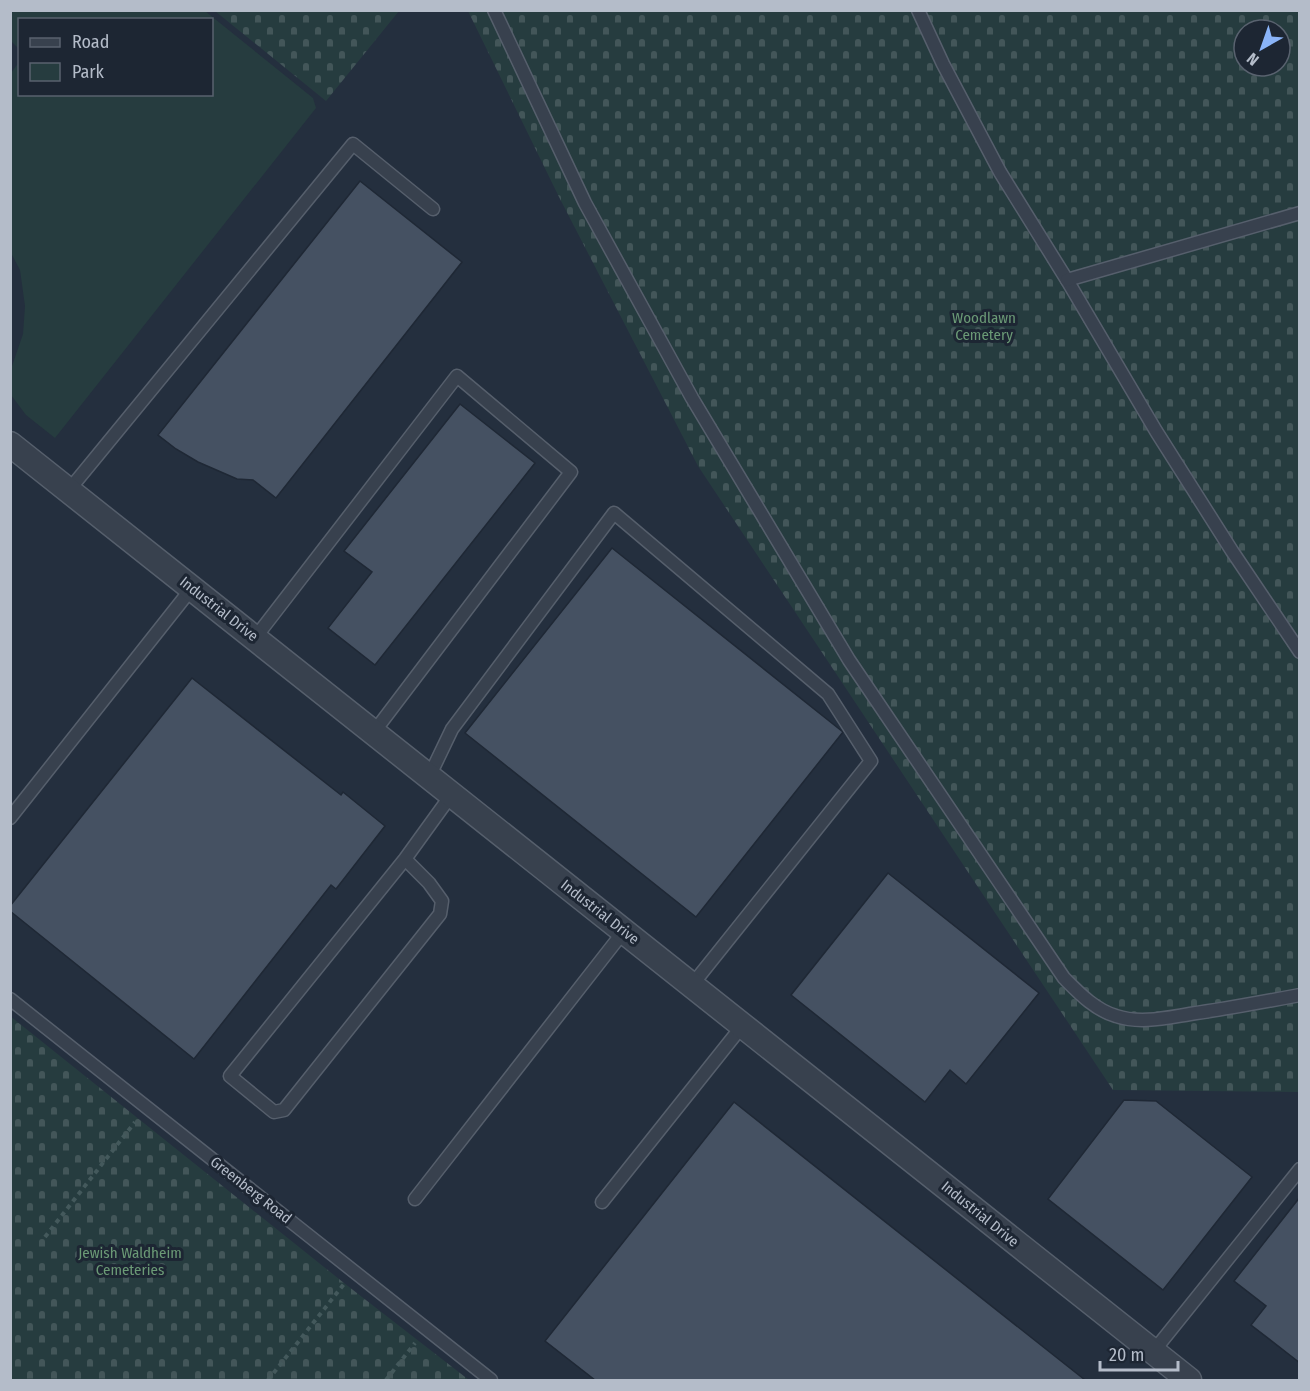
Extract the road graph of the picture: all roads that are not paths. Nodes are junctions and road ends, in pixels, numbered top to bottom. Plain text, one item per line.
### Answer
1 (494, 10) edge
2 (918, 10) edge
3 (433, 209) dead end
4 (1299, 213) edge
5 (1066, 280) junction
6 (10, 444) edge
7 (69, 490) junction
8 (192, 588) junction
9 (255, 638) junction
10 (1299, 652) edge
11 (374, 732) junction
12 (429, 777) junction
13 (452, 795) junction
14 (10, 819) edge
15 (405, 859) junction
16 (624, 931) junction
17 (692, 985) junction
18 (1299, 995) edge
19 (10, 999) edge
20 (742, 1025) junction
21 (1299, 1169) edge
22 (415, 1199) dead end
23 (602, 1202) dead end
24 (1153, 1352) junction
25 (491, 1380) edge
26 (1188, 1380) edge

1 - 18 lane
2 - 5 lane
3 - 7 lane
4 - 5 lane
5 - 10 lane
6 - 7 street, Industrial Drive
7 - 8 street, Industrial Drive
8 - 9 street, Industrial Drive
8 - 14 lane
9 - 11 street, Industrial Drive
9 - 11 lane
11 - 12 street, Industrial Drive
12 - 13 street, Industrial Drive
12 - 17 lane
13 - 15 lane
13 - 16 street, Industrial Drive
15 - 15 lane
16 - 17 street, Industrial Drive
16 - 22 lane
17 - 20 street, Industrial Drive
19 - 25 lane, Greenberg Road
20 - 23 lane
20 - 24 street, Industrial Drive
21 - 24 lane
24 - 26 street, Industrial Drive

